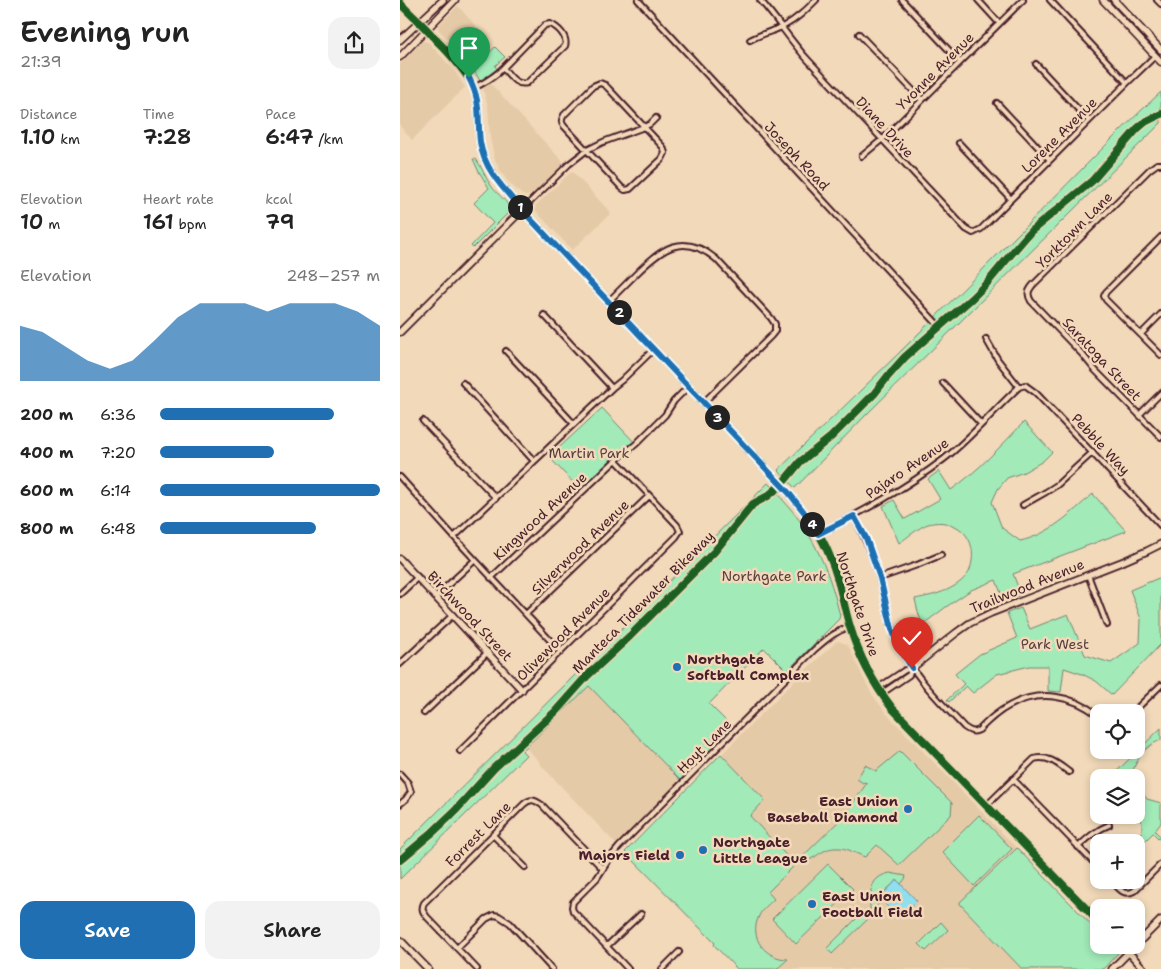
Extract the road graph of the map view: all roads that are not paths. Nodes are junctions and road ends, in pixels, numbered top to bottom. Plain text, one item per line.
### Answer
1 (443, 0) edge
2 (455, 0) edge
3 (638, 0) edge
4 (760, 0) edge
5 (816, 0) edge
6 (902, 0) edge
7 (978, 0) edge
8 (1023, 0) edge
9 (1050, 0) edge
10 (1103, 0) edge
11 (1114, 0) edge
12 (1157, 0) edge
13 (400, 4) edge
14 (1161, 4) edge
15 (420, 22) junction
16 (999, 23) junction
17 (782, 26) junction
18 (427, 30) junction
19 (859, 34) dead end
20 (400, 40) edge
21 (750, 40) dead end
22 (1161, 50) edge
23 (400, 56) edge
24 (1155, 56) junction
25 (960, 62) junction
26 (1161, 62) edge
27 (1036, 64) dead end
28 (503, 68) junction
29 (1127, 83) junction
30 (474, 88) junction
31 (922, 100) junction
32 (997, 103) dead end
33 (656, 118) dead end
34 (1090, 121) junction
35 (644, 127) junction
36 (881, 139) junction
37 (959, 143) dead end
38 (587, 150) junction
39 (862, 156) dead end
40 (1050, 160) junction
41 (1161, 164) edge
42 (1011, 199) junction
43 (522, 210) junction
44 (978, 231) joint
45 (1161, 236) edge
46 (609, 301) junction
47 (1161, 314) edge
48 (544, 315) dead end
49 (1047, 317) joint
50 (940, 327) dead end
51 (400, 332) edge
52 (1141, 334) junction
53 (986, 340) dead end
54 (654, 349) junction
55 (506, 351) dead end
56 (1161, 355) edge
57 (463, 383) dead end
58 (943, 383) dead end
59 (689, 386) junction
60 (1019, 387) junction
61 (612, 388) junction
62 (1161, 392) edge
63 (704, 402) junction
64 (1139, 414) junction
65 (423, 421) dead end
66 (574, 424) junction
67 (981, 424) junction
68 (1161, 436) edge
69 (1093, 452) junction
70 (616, 460) junction
71 (534, 462) junction
72 (400, 477) edge
73 (649, 496) junction
74 (496, 498) junction
75 (1023, 505) dead end
76 (854, 516) junction
77 (1161, 526) edge
78 (818, 534) junction
79 (454, 537) junction
80 (1161, 544) edge
81 (940, 554) dead end
82 (400, 559) edge
83 (475, 560) junction
84 (1088, 575) junction
85 (418, 577) junction
86 (492, 578) junction
87 (880, 578) junction
88 (400, 594) edge
89 (435, 596) junction
90 (526, 614) junction
91 (453, 615) junction
92 (1107, 625) dead end
93 (850, 627) junction
94 (488, 652) junction
95 (561, 652) junction
96 (400, 664) edge
97 (912, 668) junction
98 (1161, 685) edge
99 (522, 690) junction
100 (880, 691) junction
101 (1141, 704) edge
102 (1090, 710) edge
103 (424, 713) dead end
104 (460, 752) dead end
105 (1069, 772) dead end
106 (400, 774) edge
107 (1013, 779) junction
108 (400, 804) edge
109 (986, 806) junction
110 (1109, 825) dead end
111 (493, 835) junction
112 (1078, 847) junction
113 (1090, 859) edge
114 (1161, 864) edge
115 (525, 867) dead end
116 (603, 869) junction
117 (1145, 880) edge
118 (1119, 889) edge
119 (1136, 889) edge
120 (1090, 913) edge
121 (641, 914) dead end
122 (1161, 920) edge
123 (1145, 936) edge
124 (400, 940) edge
125 (608, 946) junction
126 (457, 948) junction
127 (679, 952) dead end
128 (1127, 954) edge
129 (1131, 954) edge
130 (428, 969) edge
131 (477, 969) edge
132 (552, 969) edge
133 (628, 969) edge
134 (662, 969) edge
135 (1112, 969) edge
136 (1144, 969) edge

1 - 15 street
2 - 18 street
3 - 50 street, Joseph Road
4 - 17 street, Diane Drive
5 - 17 street
6 - 25 street
7 - 16 street
8 - 16 street, Yvonne Avenue
9 - 29 street
10 - 24 street
11 - 22 street
12 - 14 street
13 - 15 street, Northgate Drive
15 - 18 street, Northgate Drive
15 - 20 street
16 - 25 street, Yvonne Avenue
17 - 21 street
17 - 36 street, Diane Drive
18 - 23 street
18 - 30 street, Northgate Drive
19 - 31 street
24 - 26 street
24 - 29 street, Lorene Avenue
25 - 31 street, Yvonne Avenue
27 - 34 street
28 - 28 street
28 - 30 street
29 - 34 street, Lorene Avenue
30 - 43 street, Northgate Drive
31 - 36 street, Yvonne Avenue
32 - 40 street
33 - 35 street
34 - 40 street, Lorene Avenue
35 - 38 street
35 - 38 street
35 - 38 street
36 - 39 street, Yvonne Avenue
36 - 44 street, Diane Drive
37 - 42 street
38 - 43 street
40 - 42 street, Lorene Avenue
41 - 49 street, Yorktown Lane
42 - 44 street, Lorene Avenue
43 - 46 street, Northgate Drive
43 - 51 street
45 - 52 street
46 - 54 street, Northgate Drive
46 - 63 street
47 - 52 street
48 - 61 street
49 - 64 street, Saratoga Street
52 - 56 street
53 - 60 street
54 - 59 street, Northgate Drive
54 - 61 street
55 - 66 street
57 - 71 street
58 - 67 street
59 - 63 street, Northgate Drive
59 - 70 street, Kingwood Avenue
60 - 67 street, Pajaro Avenue
60 - 69 street, Pebble Way
61 - 66 street
62 - 64 street
63 - 78 street, Northgate Drive
64 - 68 street, Saratoga Street
65 - 74 street
66 - 71 street
67 - 76 street, Pajaro Avenue
69 - 75 street
69 - 77 street, Pebble Way
70 - 73 street
70 - 86 street, Kingwood Avenue
71 - 74 street
72 - 79 street
73 - 90 street, Silverwood Avenue
73 - 95 street, Olivewood Avenue
74 - 79 street
76 - 78 street, Pajaro Avenue
76 - 87 street
78 - 93 street, Northgate Drive
79 - 83 street
80 - 84 street, Trailwood Avenue
81 - 87 street
82 - 85 street, Birchwood Street
83 - 86 street
83 - 89 street
84 - 92 street
84 - 97 street, Trailwood Avenue
85 - 88 street
85 - 89 street, Birchwood Street
86 - 90 street
87 - 97 street
89 - 91 street, Birchwood Street
90 - 95 street
91 - 94 street, Birchwood Street
91 - 96 street
93 - 100 street, Northgate Drive
93 - 116 street, Hoyt Lane
94 - 99 street, Birchwood Street
94 - 103 street
95 - 99 street, Olivewood Avenue
97 - 100 street, Trailwood Avenue
97 - 102 street
98 - 101 street
99 - 104 street, Olivewood Avenue
100 - 109 street, Northgate Drive
105 - 107 street
106 - 108 street
107 - 109 street
107 - 112 street
109 - 120 street, Northgate Drive
110 - 112 street
111 - 115 street
111 - 116 street, Forrest Lane
111 - 126 street, Forrest Lane
112 - 113 street
114 - 117 street
116 - 125 street, Hoyt Lane
118 - 119 street
121 - 125 street
122 - 123 street
124 - 130 street
125 - 133 street
126 - 131 street
126 - 132 street
127 - 134 street
128 - 135 street
129 - 136 street

